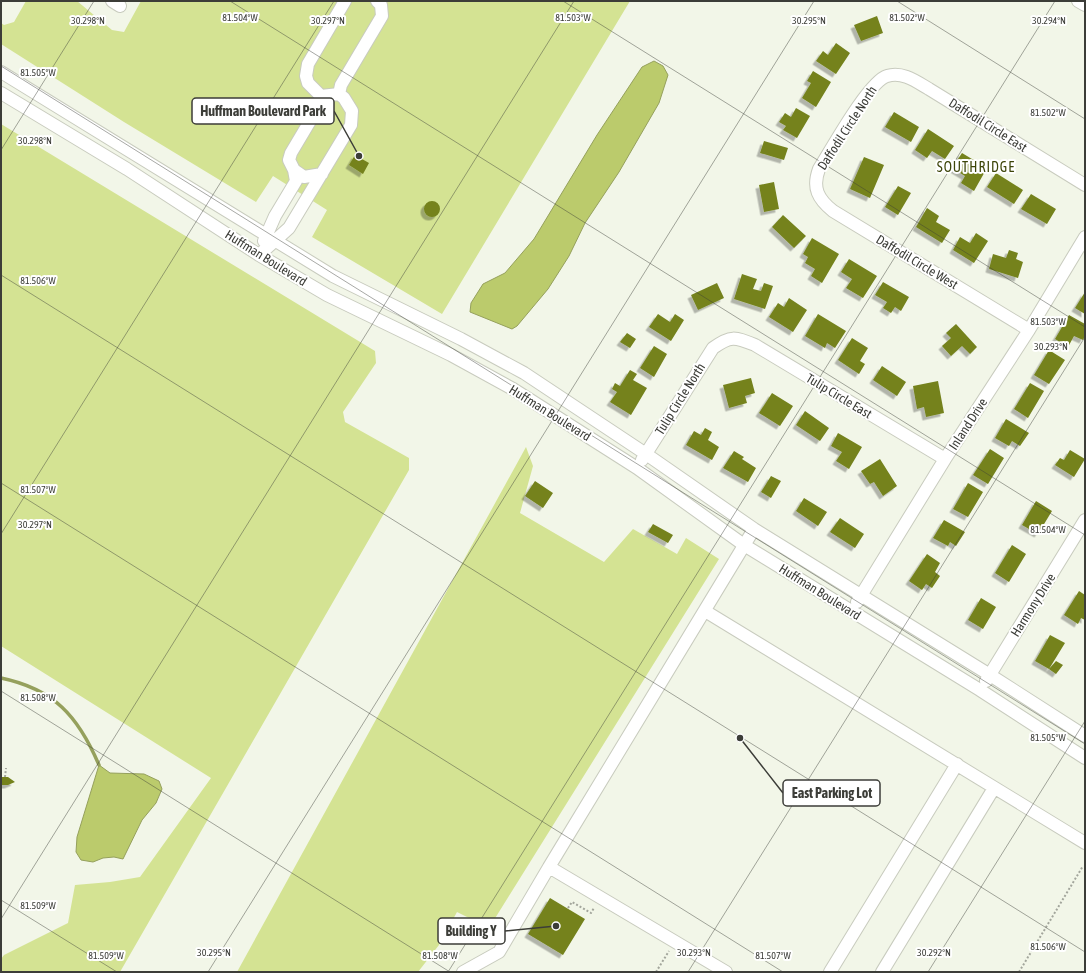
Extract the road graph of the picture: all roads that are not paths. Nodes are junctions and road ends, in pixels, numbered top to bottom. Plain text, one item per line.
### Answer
1 (345, 1) edge
2 (378, 1) edge
3 (1078, 1) edge
4 (1085, 5) edge
5 (1, 72) edge
6 (887, 76) joint
7 (1, 93) edge
8 (339, 94) junction
9 (321, 96) junction
10 (294, 170) junction
11 (322, 174) junction
12 (1085, 185) edge
13 (816, 186) joint
14 (271, 237) junction
15 (1085, 237) edge
16 (259, 255) junction
17 (1028, 330) junction
18 (731, 338) joint
19 (646, 454) junction
20 (945, 460) junction
21 (637, 468) junction
22 (1085, 520) edge
23 (754, 529) junction
24 (744, 545) junction
25 (861, 596) junction
26 (705, 611) junction
27 (852, 611) junction
28 (990, 675) junction
29 (980, 690) junction
30 (1085, 736) edge
31 (1085, 758) edge
32 (957, 764) junction
33 (994, 788) junction
34 (1085, 843) edge
35 (549, 867) junction
36 (463, 972) edge
37 (726, 972) edge
38 (830, 972) edge
39 (882, 972) edge

1 - 9 street
2 - 8 street
3 - 4 street
5 - 14 street, Huffman Boulevard
6 - 12 street, Daffodil Circle East
6 - 13 street, Daffodil Circle North
7 - 16 street, Huffman Boulevard
8 - 9 street
8 - 11 street
9 - 10 street
10 - 11 street
10 - 14 street
11 - 14 street
13 - 17 street, Daffodil Circle West
14 - 16 street
14 - 19 street, Huffman Boulevard
15 - 17 street, Inland Drive
16 - 21 street, Huffman Boulevard
17 - 20 street, Inland Drive
18 - 19 street, Tulip Circle North
18 - 20 street, Tulip Circle East
19 - 21 street, Tulip Circle North
19 - 23 street, Huffman Boulevard
20 - 25 street, Inland Drive
21 - 24 street, Huffman Boulevard
22 - 28 street, Harmony Drive
23 - 24 street
23 - 25 street, Huffman Boulevard
24 - 26 street
24 - 27 street, Huffman Boulevard
25 - 27 street, Inland Drive
25 - 28 street, Huffman Boulevard
26 - 32 street
26 - 35 street
27 - 29 street, Huffman Boulevard
28 - 29 street, Harmony Drive
28 - 30 street, Huffman Boulevard
29 - 31 street, Huffman Boulevard
32 - 33 street
32 - 38 street
33 - 34 street
33 - 39 street
35 - 36 street
35 - 37 street

